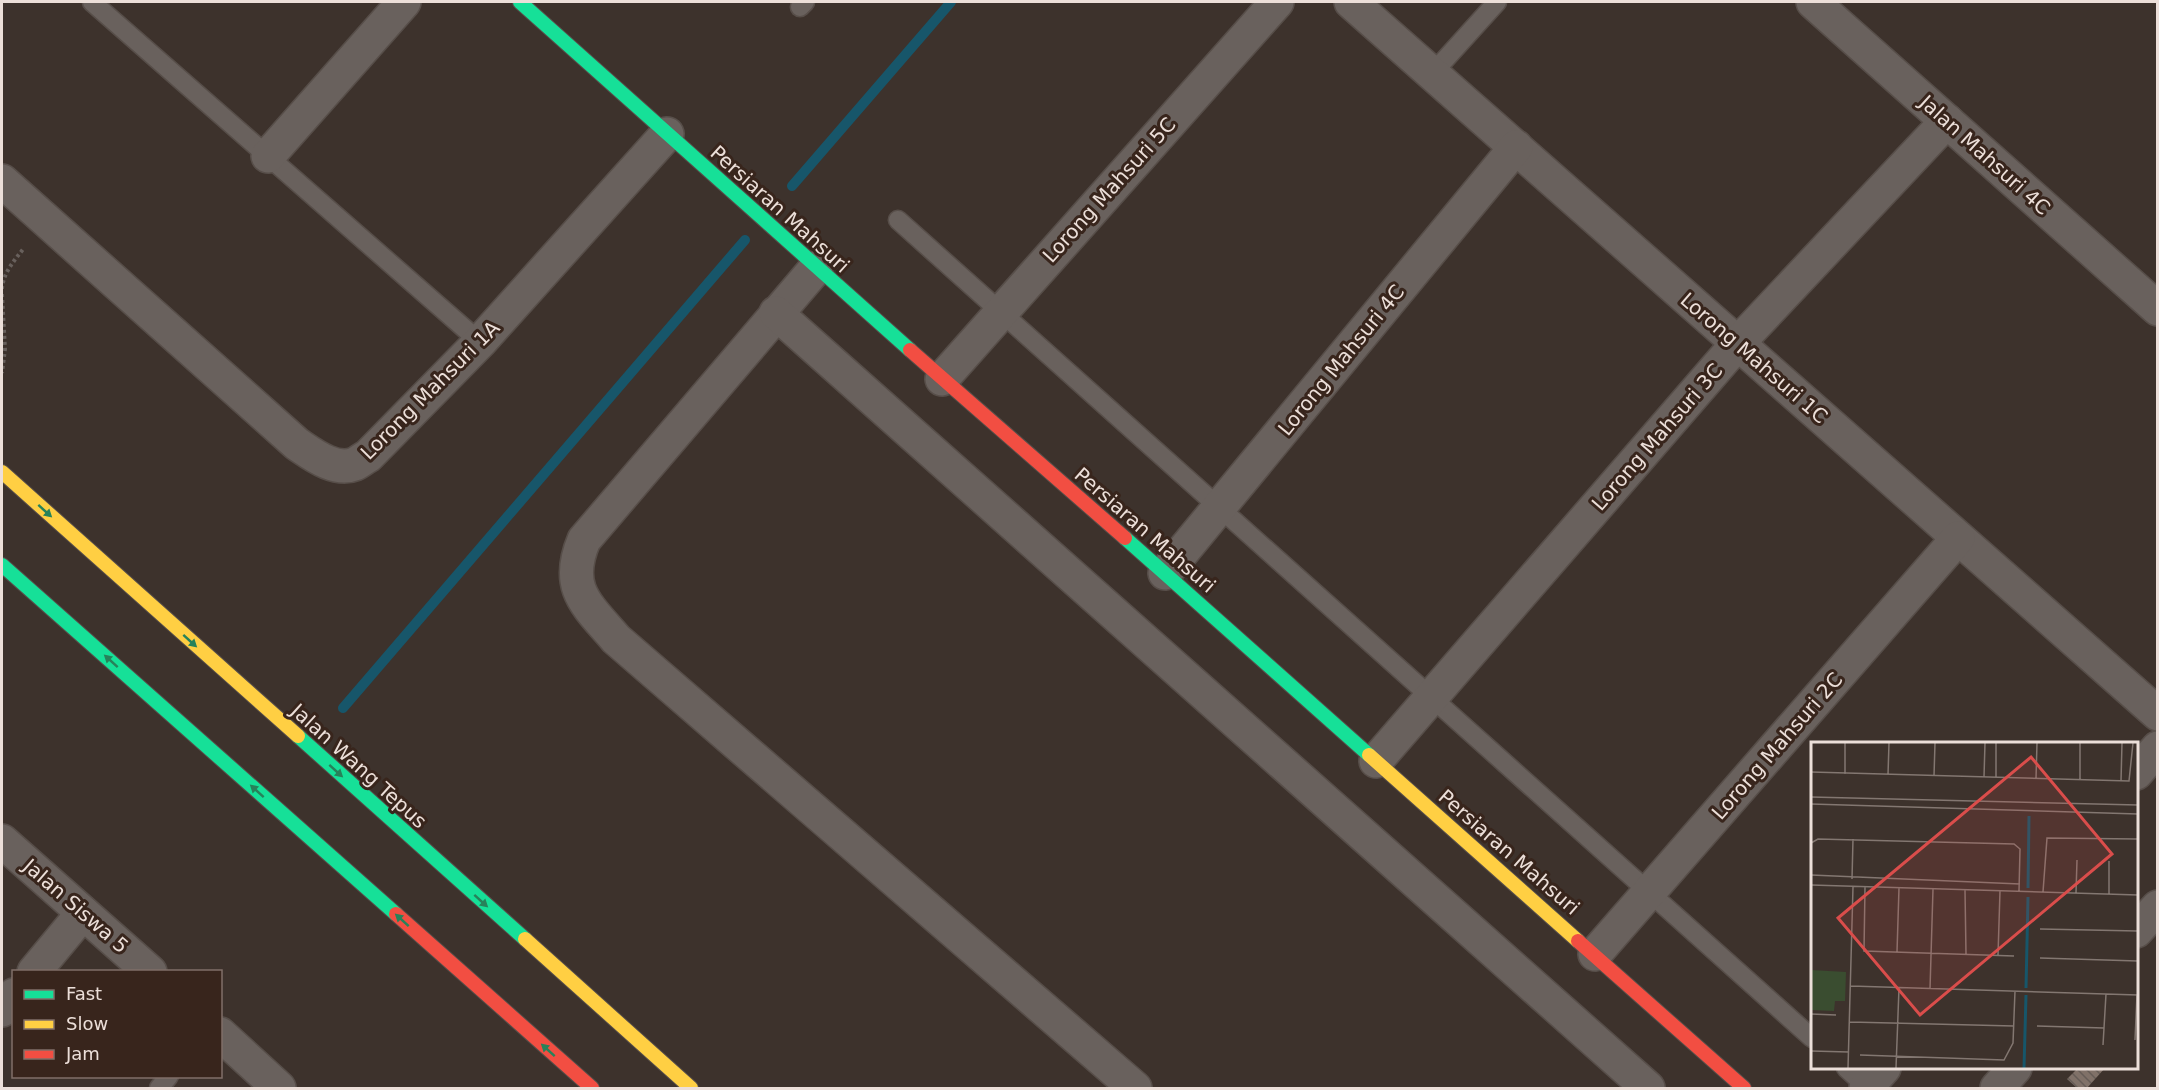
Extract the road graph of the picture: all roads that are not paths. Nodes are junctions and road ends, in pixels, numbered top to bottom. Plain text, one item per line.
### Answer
1 (92, 2) edge
2 (404, 2) edge
3 (520, 2) edge
4 (1277, 2) edge
5 (1351, 2) edge
6 (1497, 2) edge
7 (1813, 2) edge
8 (1431, 75) junction
9 (1947, 121) junction
10 (667, 135) junction
11 (1515, 147) junction
12 (268, 156) junction
13 (2, 181) edge
14 (898, 220) dead end
15 (816, 268) junction
16 (2153, 295) edge
17 (1000, 312) junction
18 (776, 313) junction
19 (480, 342) junction
20 (1738, 343) junction
21 (942, 379) junction
22 (2, 472) edge
23 (1220, 508) junction
24 (1958, 538) junction
25 (2, 565) edge
26 (1165, 573) junction
27 (1432, 698) junction
28 (2157, 714) edge
29 (2157, 748) edge
30 (1376, 761) junction
31 (2138, 770) edge
32 (2, 841) edge
33 (1650, 892) junction
34 (2157, 907) edge
35 (83, 913) junction
36 (2138, 929) edge
37 (1595, 954) junction
38 (36, 970) edge
39 (148, 970) edge
40 (12, 998) edge
41 (2, 1010) edge
42 (222, 1036) edge
43 (1811, 1037) edge
44 (2014, 1069) edge
45 (279, 1089) edge
46 (592, 1089) edge
47 (692, 1089) edge
48 (1135, 1089) edge
49 (1648, 1089) edge
50 (1744, 1089) edge
51 (1997, 1089) edge

1 - 12 lane
2 - 12 street
3 - 10 main road, Persiaran Mahsuri
4 - 17 street, Lorong Mahsuri 5C
5 - 8 street, Lorong Mahsuri 1C
6 - 8 lane
7 - 9 street, Jalan Mahsuri 4C
8 - 11 street, Lorong Mahsuri 1C
9 - 16 street, Jalan Mahsuri 4C
9 - 20 street, Lorong Mahsuri 3C
10 - 15 main road, Persiaran Mahsuri
10 - 19 street, Lorong Mahsuri 1A
11 - 20 street, Lorong Mahsuri 1C
11 - 23 street, Lorong Mahsuri 4C
12 - 19 lane
13 - 19 street, Lorong Mahsuri 1A
14 - 17 lane
15 - 18 street
15 - 21 main road, Persiaran Mahsuri
17 - 21 street, Lorong Mahsuri 5C
17 - 23 lane
18 - 48 street
18 - 49 street
20 - 24 street, Lorong Mahsuri 1C
20 - 27 street, Lorong Mahsuri 3C
21 - 26 main road, Persiaran Mahsuri
22 -> 47 main road, Jalan Wang Tepus
23 - 26 street, Lorong Mahsuri 4C
23 - 27 lane
24 - 28 street, Lorong Mahsuri 1C
24 - 33 street, Lorong Mahsuri 2C
46 -> 25 main road
26 - 30 main road, Persiaran Mahsuri
27 - 30 street, Lorong Mahsuri 3C
27 - 33 lane
29 - 31 street
30 - 37 main road, Persiaran Mahsuri
32 - 35 street, Jalan Siswa 5
33 - 37 street, Lorong Mahsuri 2C
33 - 43 lane
34 - 36 street
35 - 38 street
35 - 39 street, Jalan Siswa 5
37 - 50 main road, Persiaran Mahsuri
40 - 41 street
42 - 45 street
44 - 51 street

